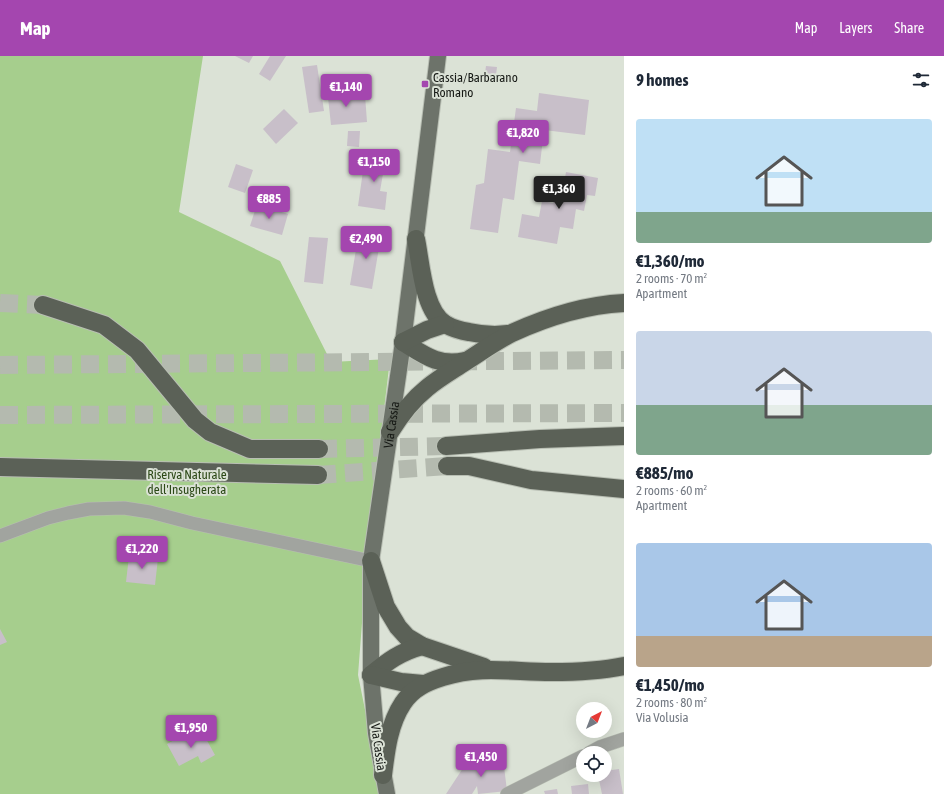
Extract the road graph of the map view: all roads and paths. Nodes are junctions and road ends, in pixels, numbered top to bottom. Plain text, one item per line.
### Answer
1 (438, 56) edge
2 (416, 239) junction
3 (624, 303) edge
4 (43, 305) tunnel mouth
5 (445, 324) junction
6 (512, 334) junction
7 (404, 342) junction
8 (468, 360) junction
9 (390, 432) junction
10 (624, 436) edge
11 (446, 446) tunnel mouth
12 (319, 449) tunnel mouth
13 (447, 466) tunnel mouth
14 (0, 467) edge
15 (318, 475) tunnel mouth
16 (624, 489) edge
17 (0, 536) edge
18 (371, 562) junction
19 (422, 646) junction
20 (624, 666) edge
21 (490, 669) junction
22 (370, 675) junction
23 (423, 684) junction
24 (624, 739) edge
25 (603, 746) edge
26 (576, 760) edge
27 (383, 775) junction
28 (387, 794) edge
29 (508, 794) edge

1 - 2 main road, Via Cassia
2 - 5 highway
2 - 7 main road, Via Cassia
3 - 6 highway
4 - 12 highway
5 - 6 highway
5 - 7 highway
6 - 8 highway
7 - 8 highway
7 - 9 main road, Via Cassia
8 - 9 highway
9 - 18 main road, Via Cassia
10 - 11 highway
13 - 16 highway
14 - 15 highway
17 - 18 street
18 - 19 highway
18 - 22 main road, Via Cassia
19 - 21 highway
19 - 22 highway
20 - 21 highway
21 - 23 highway
22 - 23 highway
22 - 27 main road, Via Cassia
23 - 27 highway
24 - 25 street
26 - 29 street
27 - 28 main road, Via Cassia

